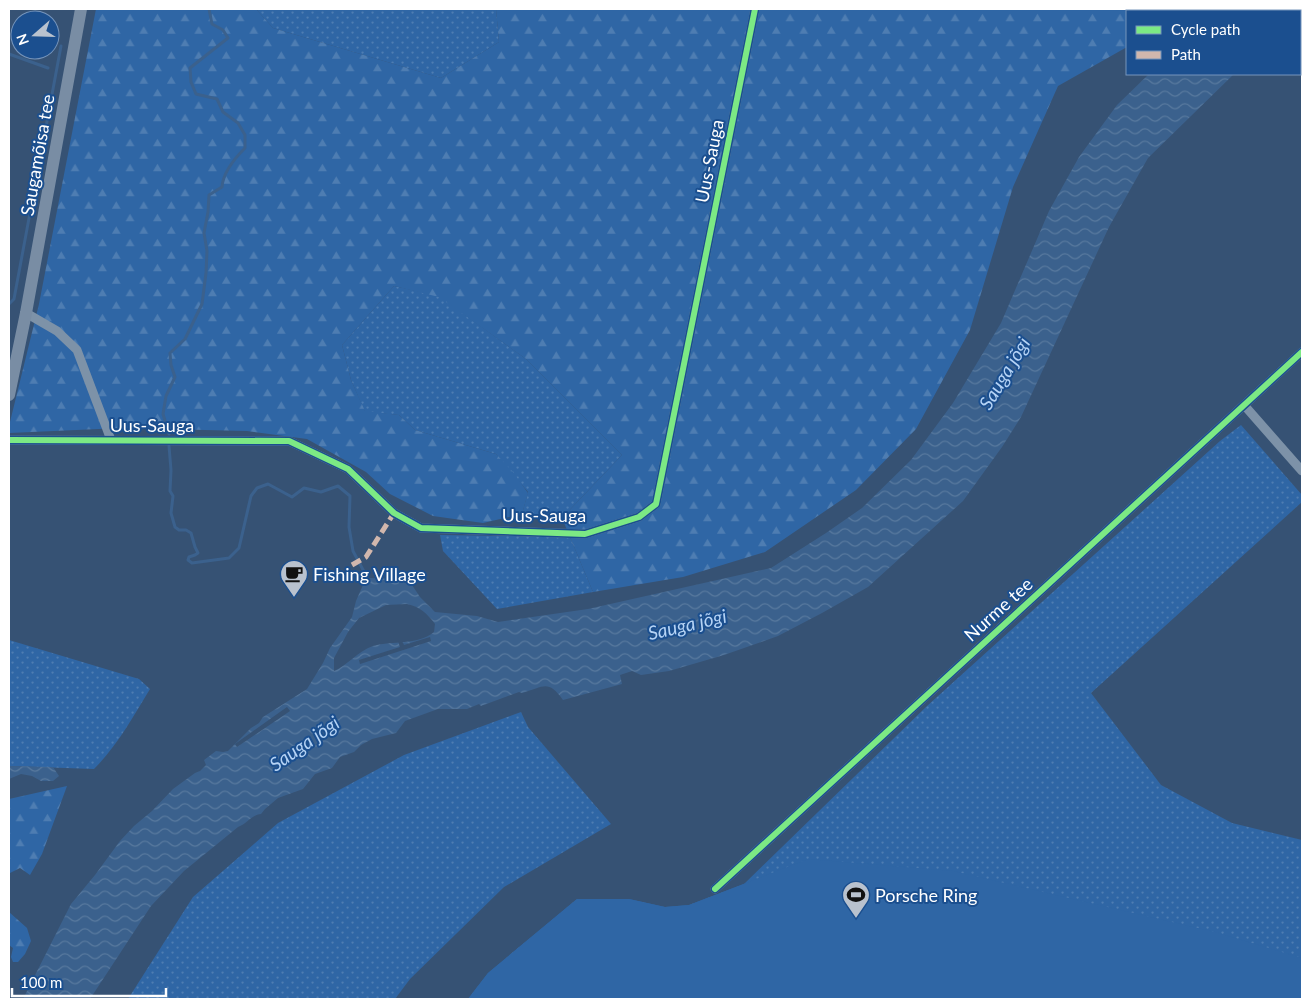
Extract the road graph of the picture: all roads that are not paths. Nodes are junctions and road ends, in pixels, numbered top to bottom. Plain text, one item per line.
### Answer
1 (81, 9) edge
2 (755, 9) edge
3 (26, 313) junction
4 (1302, 352) edge
5 (9, 395) edge
6 (1244, 405) junction
7 (9, 440) edge
8 (111, 440) junction
9 (1302, 471) edge
10 (715, 889) dead end

1 - 3 street, Saugamõisa tee
2 - 8 street, Uus-Sauga
3 - 5 street, Saugamõisa tee
3 - 8 street
4 - 6 street, Nurme tee
6 - 9 street
6 - 10 street, Nurme tee
7 - 8 street, Uus-Sauga

